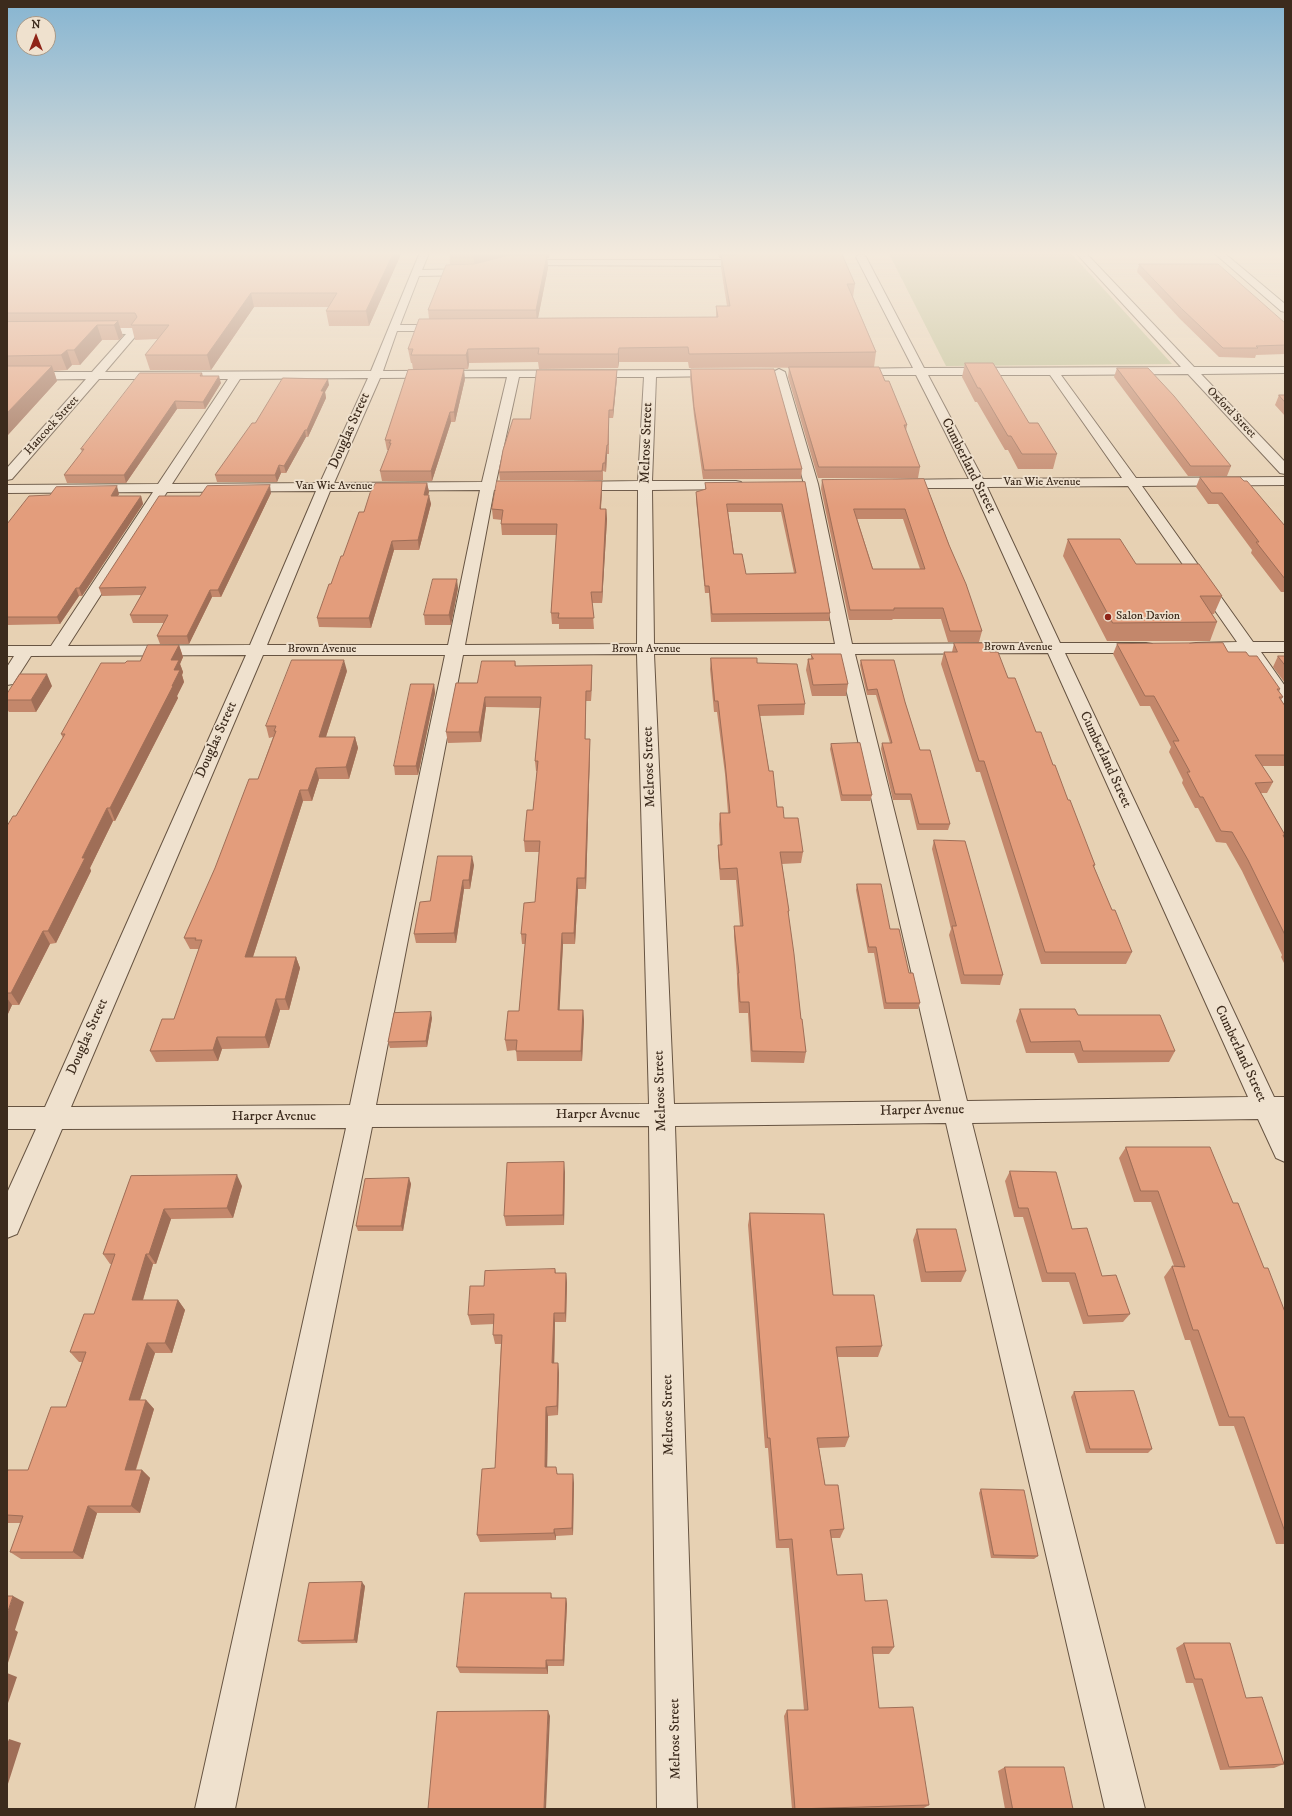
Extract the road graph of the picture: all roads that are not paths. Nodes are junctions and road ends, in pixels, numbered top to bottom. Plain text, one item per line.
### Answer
1 (129, 337) edge
2 (390, 337) edge
3 (902, 337) edge
4 (1159, 337) edge
5 (1191, 370) junction
6 (1285, 370) edge
7 (1053, 371) junction
8 (733, 372) edge
9 (781, 372) edge
10 (841, 372) edge
11 (920, 372) junction
12 (514, 373) junction
13 (650, 373) junction
14 (376, 374) junction
15 (97, 375) junction
16 (236, 375) junction
17 (7, 376) edge
18 (1285, 470) edge
19 (7, 476) edge
20 (1285, 481) edge
21 (1131, 482) junction
22 (978, 483) junction
23 (748, 484) edge
24 (883, 484) edge
25 (645, 485) junction
26 (500, 486) junction
27 (559, 486) edge
28 (325, 487) junction
29 (161, 488) junction
30 (7, 489) edge
31 (1285, 647) edge
32 (1054, 648) junction
33 (1249, 648) junction
34 (257, 649) junction
35 (845, 649) junction
36 (456, 650) junction
37 (647, 650) junction
38 (7, 651) edge
39 (26, 651) junction
40 (56, 651) junction
41 (7, 680) edge
42 (1285, 699) edge
43 (1275, 1108) edge
44 (957, 1111) junction
45 (662, 1115) junction
46 (361, 1117) junction
47 (7, 1118) edge
48 (53, 1118) junction
49 (1285, 1150) edge
50 (7, 1225) edge
51 (215, 1809) edge
52 (677, 1809) edge
53 (1125, 1809) edge

1 - 15 street, Hancock Street
2 - 14 street, Douglas Street
3 - 11 street, Cumberland Street
4 - 5 street, Oxford Street
5 - 6 street
5 - 7 street
5 - 18 street, Oxford Street
7 - 11 street
7 - 21 street
8 - 13 street
9 - 35 street
10 - 11 street
11 - 22 street, Cumberland Street
12 - 13 street
12 - 14 street
12 - 26 street
13 - 25 street, Melrose Street
14 - 16 street
14 - 28 street, Douglas Street
15 - 16 street
15 - 17 street
15 - 19 street, Hancock Street
16 - 29 street
20 - 21 street, Van Wie Avenue
21 - 22 street, Van Wie Avenue
21 - 33 street
22 - 24 street, Van Wie Avenue
22 - 32 street, Cumberland Street
23 - 25 street
25 - 27 street
25 - 37 street, Melrose Street
26 - 28 street, Van Wie Avenue
26 - 36 street
28 - 29 street, Van Wie Avenue
28 - 34 street, Douglas Street
29 - 30 street, Van Wie Avenue
29 - 40 street
31 - 33 street, Brown Avenue
32 - 33 street, Brown Avenue
32 - 35 street, Brown Avenue
32 - 43 street, Cumberland Street
33 - 42 street
34 - 36 street, Brown Avenue
34 - 40 street, Brown Avenue
34 - 48 street, Douglas Street
35 - 37 street, Brown Avenue
35 - 44 street
36 - 37 street, Brown Avenue
36 - 46 street
37 - 45 street, Melrose Street
38 - 39 street, Brown Avenue
39 - 40 street, Brown Avenue
39 - 41 street
43 - 44 street, Harper Avenue
43 - 49 street, Cumberland Street
44 - 45 street, Harper Avenue
44 - 53 street
45 - 46 street, Harper Avenue
45 - 52 street, Melrose Street
46 - 48 street, Harper Avenue
46 - 51 street
47 - 48 street, Harper Avenue
48 - 50 street, Douglas Street

